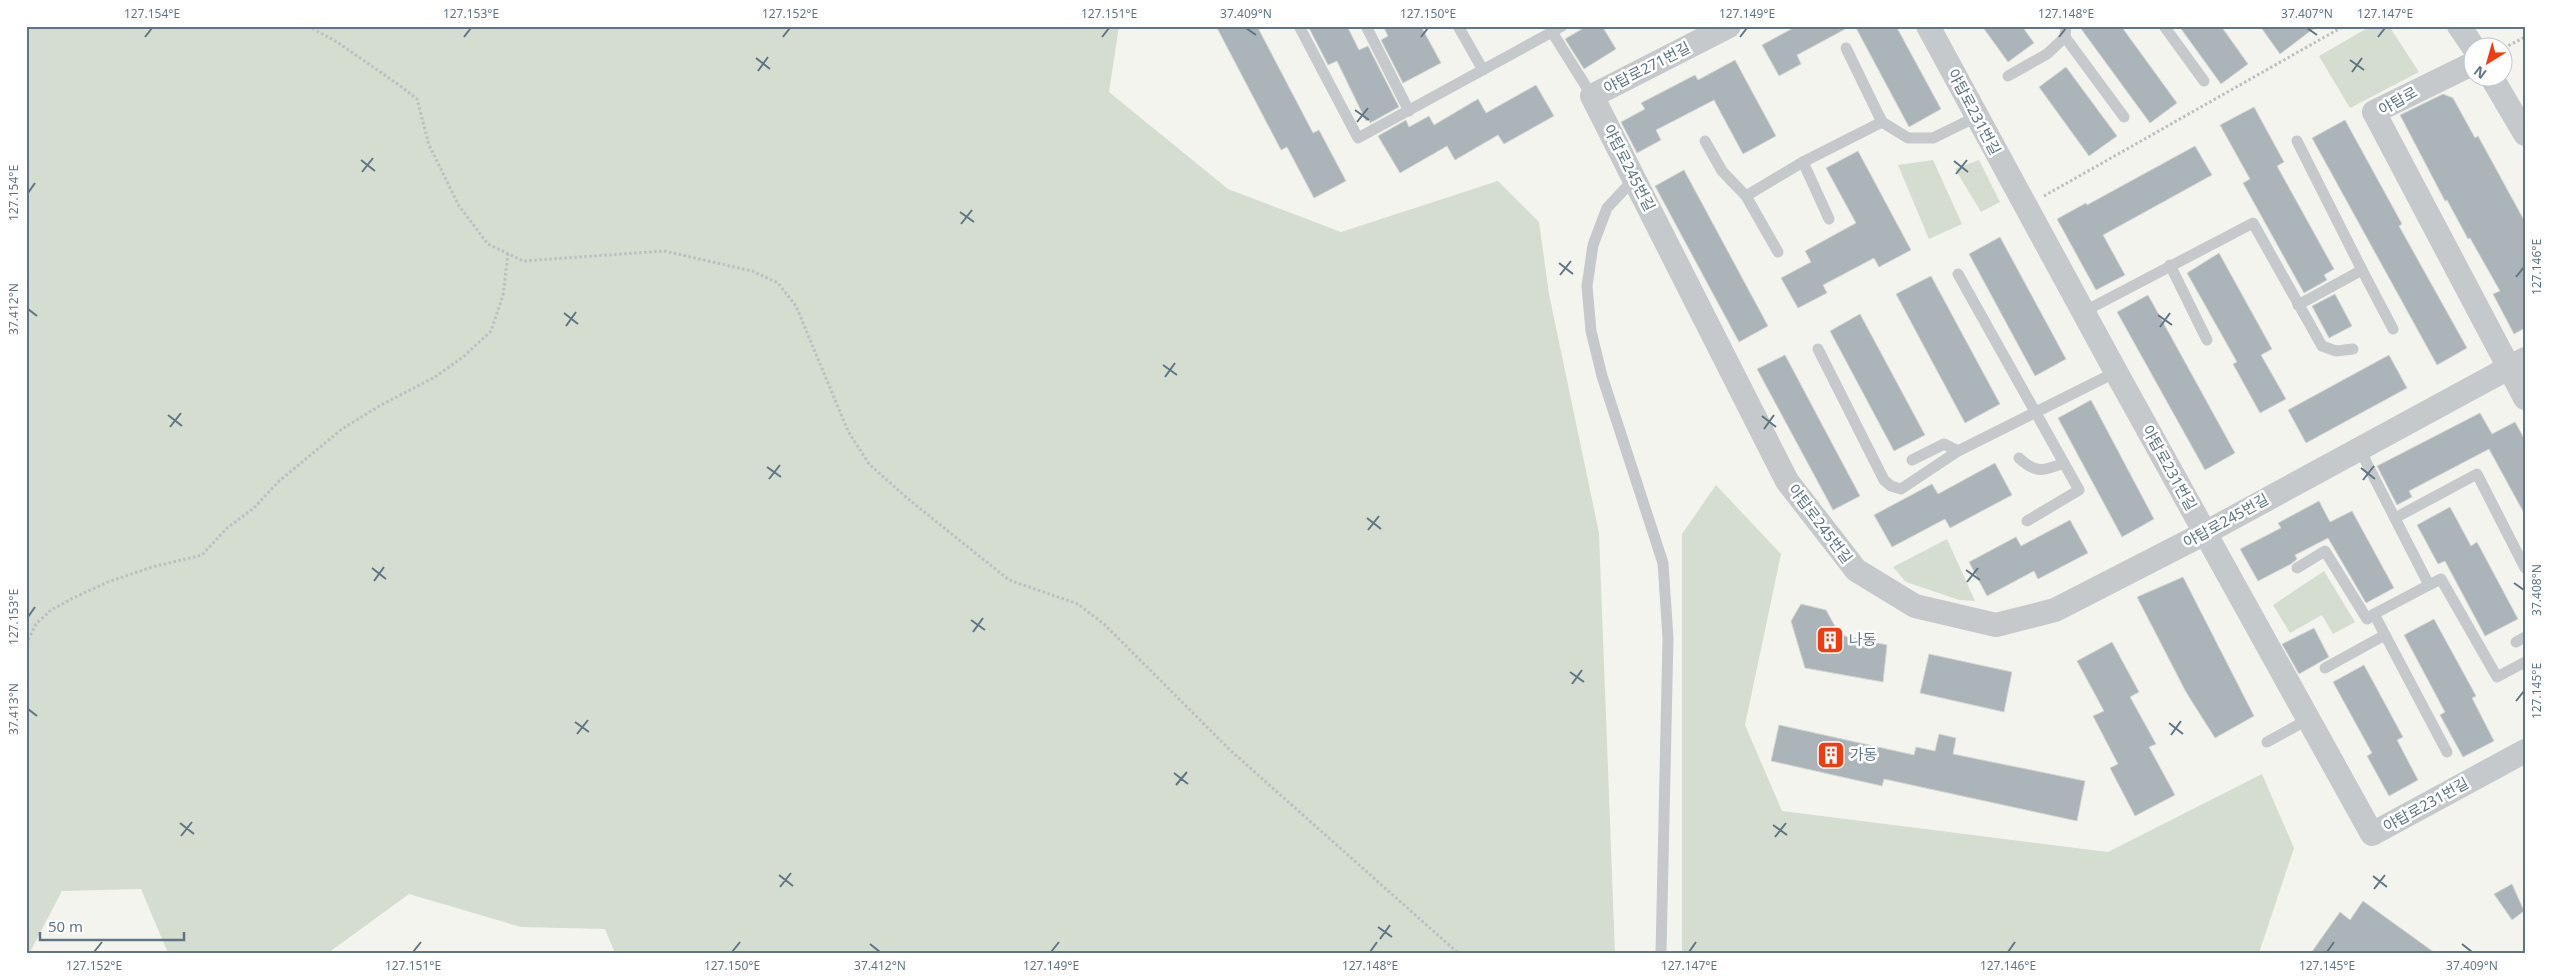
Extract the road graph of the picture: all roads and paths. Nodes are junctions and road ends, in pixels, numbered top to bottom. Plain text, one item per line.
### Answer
1 (308, 26) edge
2 (1299, 26) edge
3 (1366, 26) edge
4 (1458, 26) edge
5 (1729, 26) edge
6 (1928, 26) edge
7 (2164, 26) edge
8 (2344, 26) edge
9 (2459, 26) edge
10 (1555, 28) edge
11 (2065, 32) edge
12 (2467, 38) edge
13 (1846, 48) dead end
14 (2464, 68) edge
15 (1483, 70) junction
16 (2008, 76) dead end
17 (2204, 81) dead end
18 (2498, 88) edge
19 (1592, 96) junction
20 (1409, 111) junction
21 (1976, 117) junction
22 (2124, 117) dead end
23 (1882, 122) junction
24 (2525, 134) edge
25 (1705, 140) dead end
26 (2297, 141) dead end
27 (1803, 162) junction
28 (1634, 179) junction
29 (1746, 196) junction
30 (2026, 206) junction
31 (1828, 218) dead end
32 (1778, 252) dead end
33 (508, 254) junction
34 (2170, 265) junction
35 (2362, 270) junction
36 (1958, 274) dead end
37 (2298, 305) junction
38 (2083, 312) junction
39 (2393, 329) dead end
40 (2207, 340) dead end
41 (1818, 349) dead end
42 (2353, 349) dead end
43 (2517, 363) edge
44 (2116, 372) junction
45 (2525, 398) edge
46 (2035, 412) junction
47 (2359, 448) junction
48 (1958, 452) junction
49 (2019, 458) dead end
50 (1912, 460) dead end
51 (2064, 463) junction
52 (2395, 518) junction
53 (2027, 521) dead end
54 (2205, 533) junction
55 (2297, 568) dead end
56 (2525, 568) edge
57 (2429, 585) junction
58 (2374, 614) junction
59 (2385, 635) junction
60 (26, 644) edge
61 (2525, 662) edge
62 (2325, 668) dead end
63 (2309, 719) junction
64 (2268, 742) dead end
65 (2525, 751) edge
66 (2447, 752) dead end
67 (1458, 953) edge
68 (1661, 953) edge

1 - 33 path
2 - 20 lane
3 - 20 lane
4 - 15 lane
5 - 19 street, 야탑로271번길
6 - 21 street, 야탑로231번길
7 - 17 lane
8 - 30 path
9 - 12 street
10 - 15 lane
10 - 19 lane
11 - 16 lane
11 - 22 lane
13 - 23 lane
14 - 43 street, 야탑로
15 - 20 lane
18 - 24 street
19 - 28 street, 야탑로245번길
21 - 23 lane
21 - 30 street, 야탑로231번길
23 - 27 lane
25 - 29 lane
26 - 35 lane
27 - 29 lane
27 - 31 lane
28 - 54 street, 야탑로245번길
28 - 68 lane
29 - 32 lane
30 - 38 street, 야탑로231번길
33 - 60 path
33 - 67 path
34 - 37 lane
34 - 38 lane
34 - 40 lane
35 - 37 lane
35 - 39 lane
36 - 46 lane
37 - 42 lane
38 - 44 street, 야탑로231번길
41 - 48 lane
43 - 45 street
43 - 47 street, 야탑로245번길
44 - 46 lane
44 - 54 street, 야탑로231번길
46 - 48 lane
46 - 51 lane
47 - 52 lane
47 - 54 street, 야탑로245번길
48 - 50 lane
49 - 51 lane
51 - 53 lane
52 - 56 lane
52 - 57 lane
54 - 63 street, 야탑로231번길
55 - 58 lane
57 - 58 lane
57 - 61 lane
58 - 59 lane
59 - 62 lane
59 - 66 lane
63 - 64 lane
63 - 65 street, 야탑로231번길

